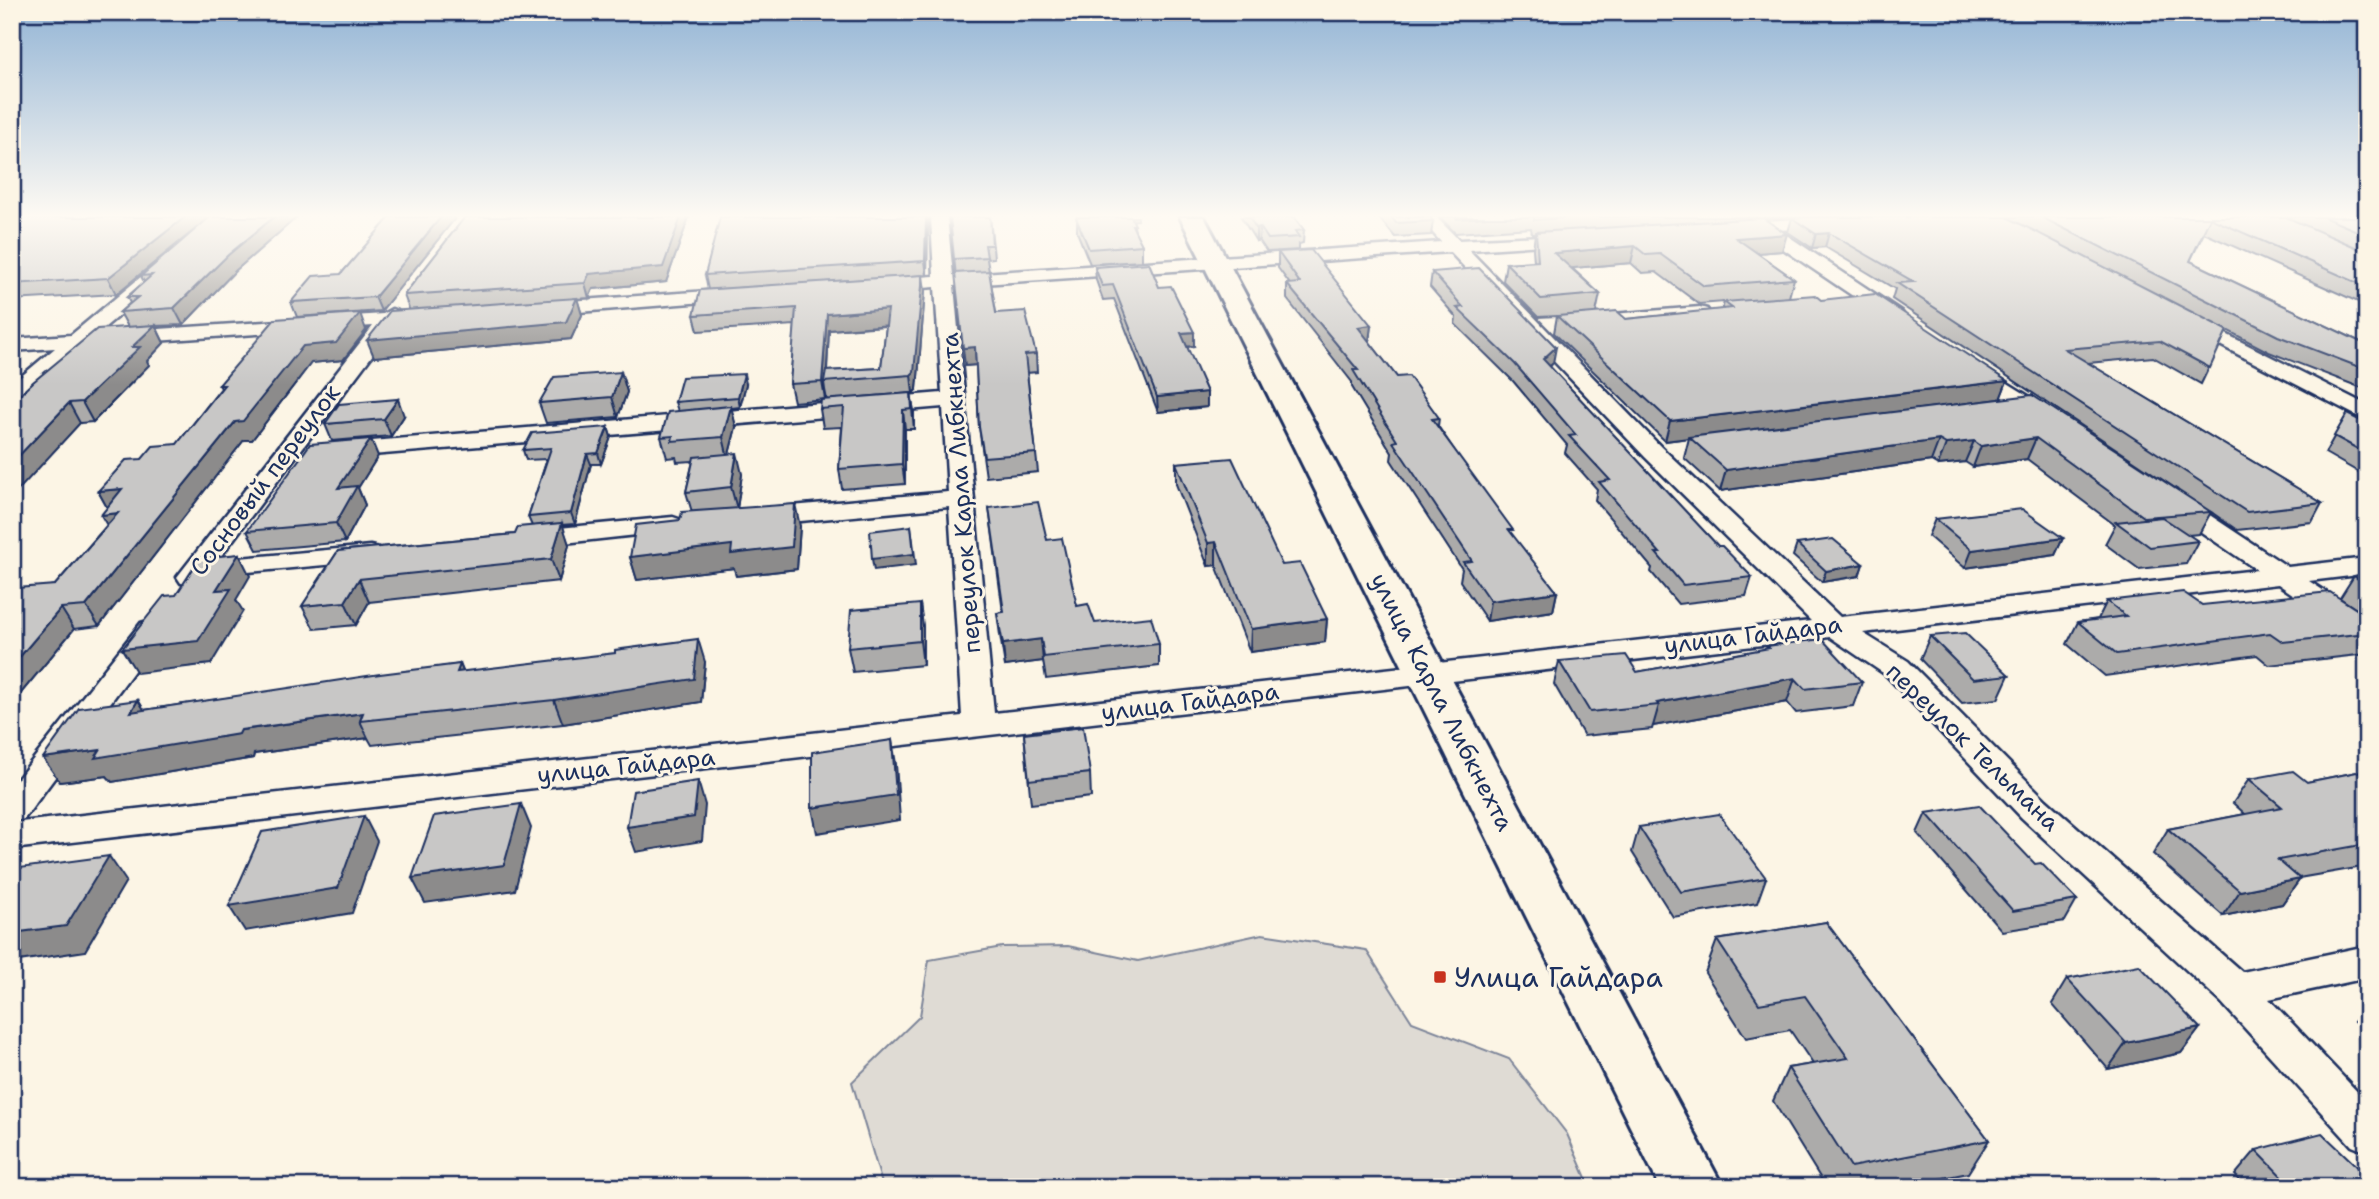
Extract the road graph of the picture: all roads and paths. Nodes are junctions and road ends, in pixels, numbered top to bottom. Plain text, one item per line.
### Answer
1 (158, 273) edge
2 (943, 273) edge
3 (1059, 273) edge
4 (1221, 273) edge
5 (1489, 273) edge
6 (1831, 273) edge
7 (944, 281) junction
8 (861, 286) edge
9 (750, 294) edge
10 (405, 297) edge
11 (1870, 299) junction
12 (1843, 301) edge
13 (528, 310) edge
14 (1721, 311) edge
15 (2172, 313) edge
16 (444, 316) edge
17 (389, 319) junction
18 (1554, 324) junction
19 (1915, 329) edge
20 (79, 340) junction
21 (12, 345) edge
22 (1949, 352) edge
23 (12, 394) edge
24 (954, 399) junction
25 (2028, 405) junction
26 (2000, 408) edge
27 (2367, 414) edge
28 (2063, 428) edge
29 (285, 455) junction
30 (2155, 490) edge
31 (961, 498) junction
32 (739, 519) edge
33 (697, 523) edge
34 (502, 541) edge
35 (391, 552) edge
36 (2367, 566) edge
37 (196, 570) junction
38 (2282, 575) junction
39 (179, 592) edge
40 (163, 614) edge
41 (1833, 625) junction
42 (2367, 632) edge
43 (1428, 674) junction
44 (979, 727) junction
45 (12, 810) edge
46 (12, 836) edge
47 (2367, 962) edge
48 (2235, 989) junction
49 (2367, 1132) edge
50 (1692, 1187) edge

1 - 20 street
2 - 7 street, переулок Карла Либкнехта
3 - 7 street
4 - 43 main road, улица Карла Либкнехта
5 - 18 street, переулок Тельмана
6 - 11 street
7 - 8 street
7 - 24 street, переулок Карла Либкнехта
9 - 13 street
10 - 17 street, Сосновый переулок
11 - 12 street
11 - 19 street
14 - 18 street
15 - 27 street
16 - 17 street
17 - 20 street
17 - 29 street, Сосновый переулок
18 - 41 street, переулок Тельмана
20 - 21 street
20 - 23 street
22 - 25 street
24 - 29 street
24 - 31 street, переулок Карла Либкнехта
25 - 26 street
25 - 28 street
29 - 37 street, Сосновый переулок
30 - 38 street
31 - 32 street
31 - 44 street, переулок Карла Либкнехта
33 - 34 street
35 - 37 street
36 - 38 street, улица Гайдара
37 - 39 street, Сосновый переулок
38 - 41 street, улица Гайдара
38 - 42 street
40 - 45 street
41 - 43 street, улица Гайдара
41 - 48 street, переулок Тельмана
43 - 44 street, улица Гайдара
43 - 50 main road, улица Карла Либкнехта
44 - 46 street, улица Гайдара
47 - 48 street
48 - 49 street, переулок Тельмана

